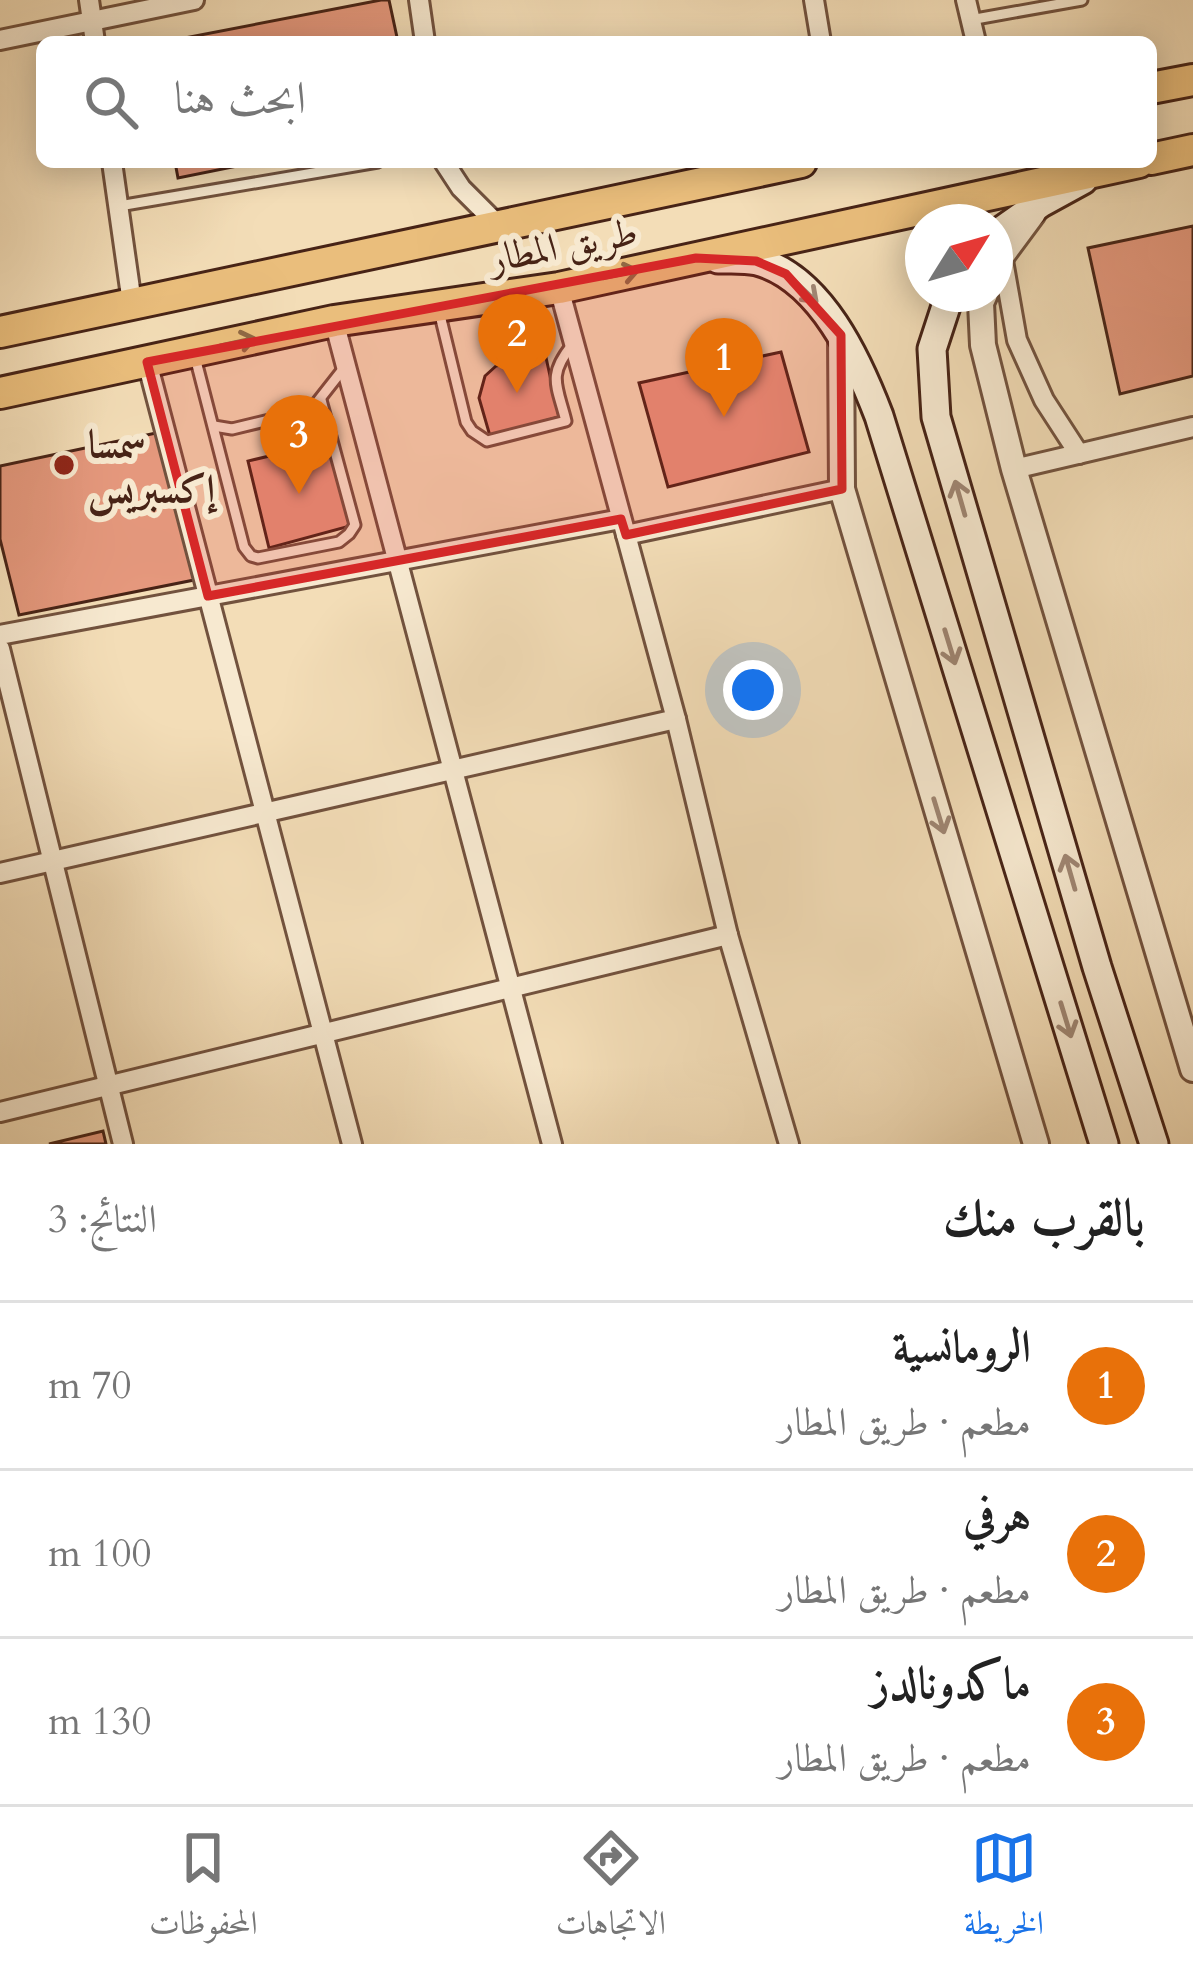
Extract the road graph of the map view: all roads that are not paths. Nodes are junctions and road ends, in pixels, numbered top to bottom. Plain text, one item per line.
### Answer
1 (194, 0) edge
2 (419, 0) edge
3 (814, 0) edge
4 (966, 0) edge
5 (1082, 0) edge
6 (91, 10) edge
7 (970, 20) junction
8 (424, 36) edge
9 (820, 36) edge
10 (974, 36) edge
11 (0, 40) edge
12 (1193, 80) edge
13 (1157, 87) edge
14 (1193, 150) edge
15 (1157, 158) edge
16 (113, 168) edge
17 (343, 168) edge
18 (448, 168) edge
19 (773, 168) edge
20 (1111, 168) edge
21 (1102, 170) junction
22 (118, 206) junction
23 (500, 226) junction
24 (1013, 236) edge
25 (696, 258) junction
26 (559, 288) junction
27 (132, 303) junction
28 (437, 306) junction
29 (944, 312) edge
30 (981, 312) edge
31 (1011, 312) edge
32 (334, 321) junction
33 (0, 332) edge
34 (841, 334) junction
35 (574, 343) junction
36 (193, 352) junction
37 (147, 362) junction
38 (344, 368) junction
39 (0, 393) edge
40 (321, 400) junction
41 (214, 426) junction
42 (1193, 427) edge
43 (1079, 454) junction
44 (1014, 469) junction
45 (842, 489) junction
46 (623, 527) junction
47 (398, 561) junction
48 (208, 596) junction
49 (0, 635) edge
50 (0, 649) edge
51 (676, 718) junction
52 (453, 770) junction
53 (265, 813) junction
54 (53, 861) junction
55 (0, 873) edge
56 (728, 935) junction
57 (511, 988) junction
58 (322, 1033) junction
59 (1193, 1069) edge
60 (108, 1085) junction
61 (0, 1112) edge
62 (123, 1144) edge
63 (352, 1144) edge
64 (552, 1144) edge
65 (789, 1144) edge
66 (1036, 1144) edge
67 (1105, 1144) edge
68 (1154, 1144) edge

1 - 6 street
2 - 8 street
3 - 9 street
4 - 7 street
5 - 7 lane
6 - 11 street
7 - 10 street
12 - 13 main road
14 - 15 main road
16 - 22 street
17 - 22 lane
18 - 23 street
19 - 23 main road, طريق المطار
20 - 21 main road, طريق المطار
21 - 24 main road
21 - 25 main road, طريق المطار
22 - 27 street
23 - 27 main road, طريق المطار
26 -> 25 main road, طريق المطار
25 -> 34 main road
26 - 28 main road, طريق المطار
26 - 35 street
27 - 33 main road, طريق المطار
28 - 32 main road, طريق المطار
28 - 35 lane
68 -> 29 main road
30 - 44 street
31 - 43 street
36 -> 32 main road, طريق المطار
32 - 38 street
34 - 45 street
34 -> 67 main road
35 - 46 street
36 - 37 main road, طريق المطار
36 - 41 lane
37 - 39 main road, طريق المطار
37 - 48 street
38 - 40 lane
38 - 47 street
40 - 41 lane
40 - 41 lane
42 - 43 street
43 - 44 street
44 - 59 street
45 - 46 street
45 -> 66 street
46 - 47 street
46 - 51 street
47 - 48 street
47 - 52 street
48 - 49 street
48 - 53 street
50 - 54 street
51 - 52 street
51 - 56 street
52 - 53 street
52 - 57 street
53 - 54 street
53 - 58 street
54 - 55 street
54 - 60 street
56 - 57 street
56 - 65 street
57 - 58 street
57 - 64 street
58 - 60 street
58 - 63 street
60 - 61 street
60 - 62 street

